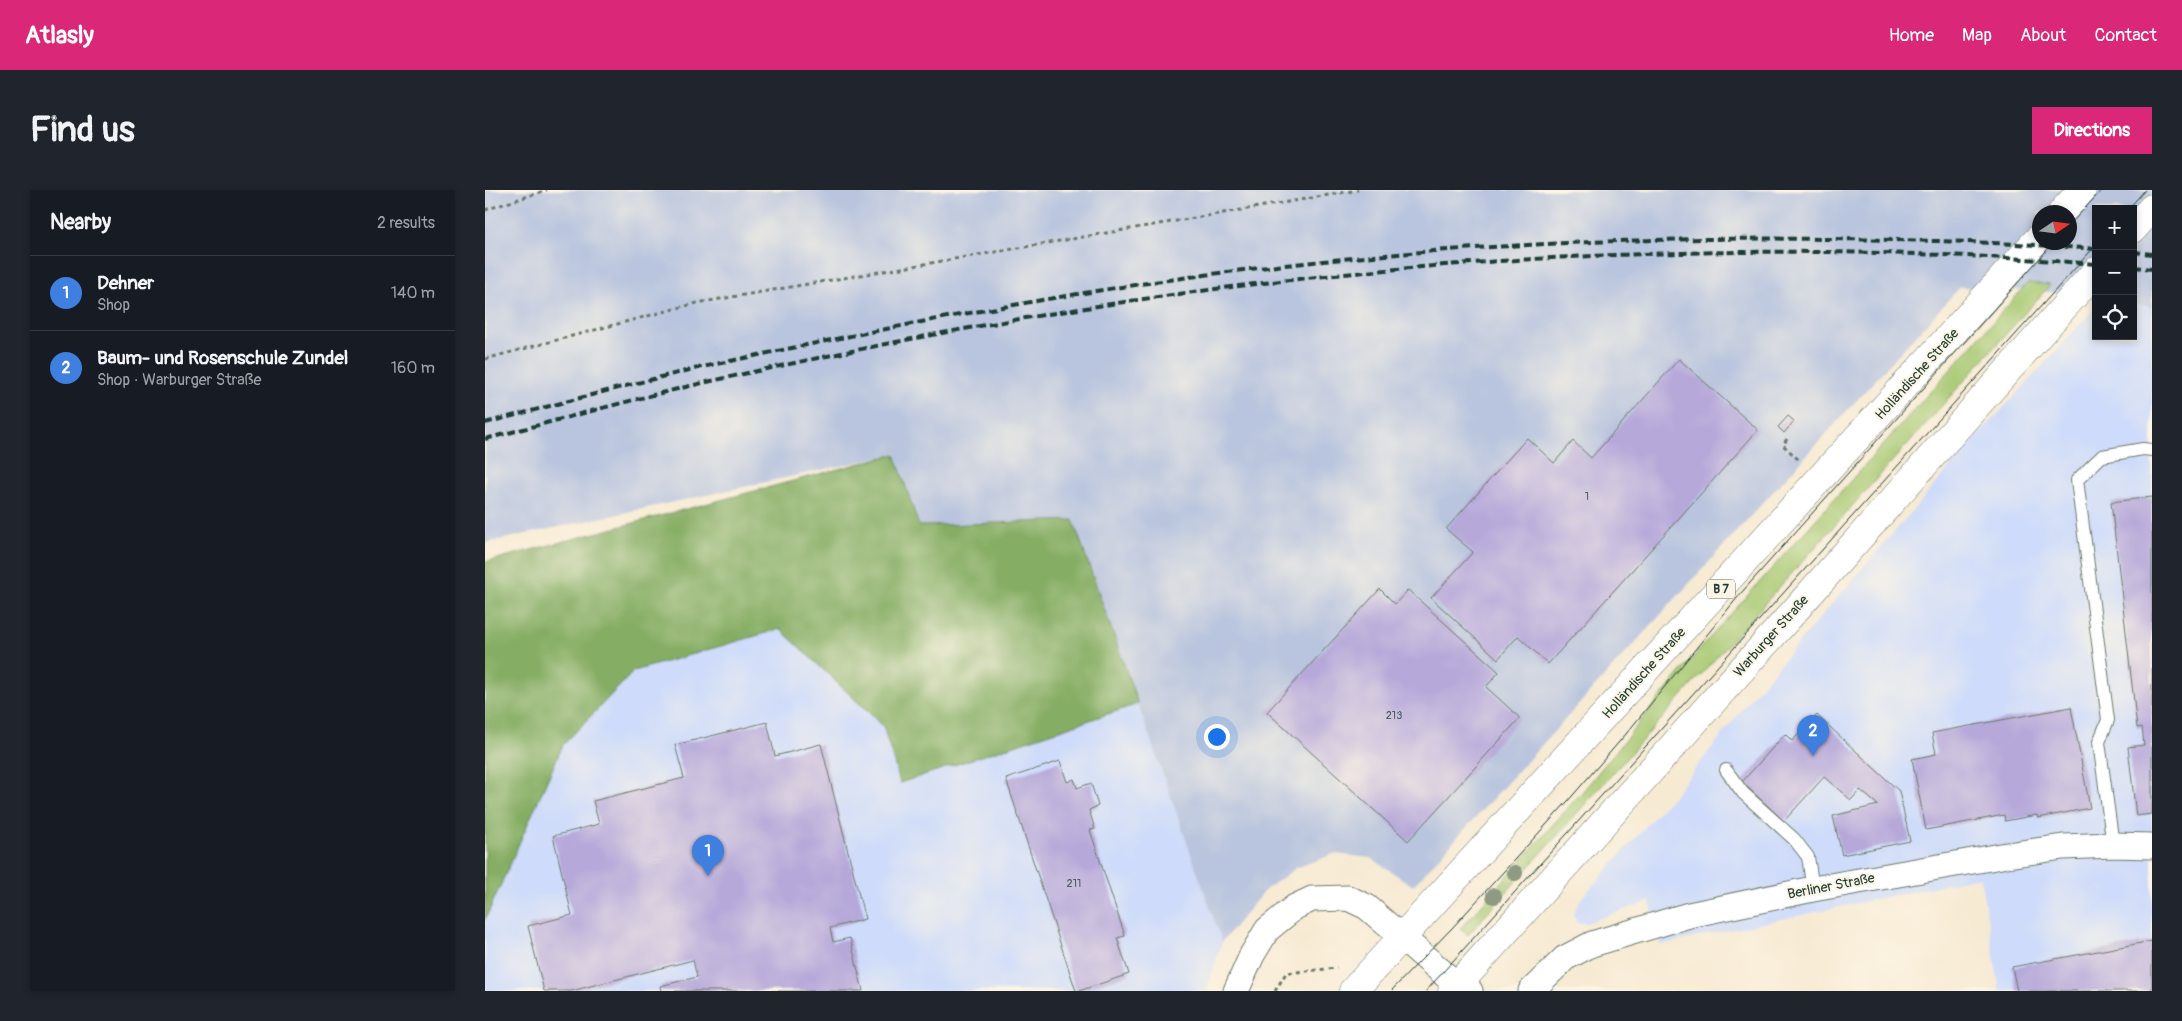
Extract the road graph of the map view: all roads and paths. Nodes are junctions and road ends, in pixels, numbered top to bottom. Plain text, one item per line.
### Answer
1 (547, 190) edge
2 (1358, 190) edge
3 (2082, 190) edge
4 (2068, 205) edge
5 (2152, 208) edge
6 (485, 210) edge
7 (2137, 225) edge
8 (2032, 246) edge
9 (2089, 278) edge
10 (485, 359) edge
11 (2152, 450) edge
12 (1726, 770) dead end
13 (2113, 845) junction
14 (2152, 846) edge
15 (1813, 889) junction
16 (1402, 939) junction
17 (1348, 979) edge
18 (1459, 989) edge
19 (1236, 991) edge
20 (1275, 991) edge
21 (1531, 991) edge

1 - 6 path
2 - 10 path
3 - 4 main road
5 - 7 main road
8 - 16 main road, Holländische Straße / B 7
9 - 18 main road, Warburger Straße
11 - 13 lane
12 - 15 lane
13 - 14 street, Berliner Straße
13 - 15 street, Berliner Straße
15 - 21 street, Berliner Straße
16 - 17 main road, B 7
16 - 18 street
16 - 19 street
17 - 20 path

